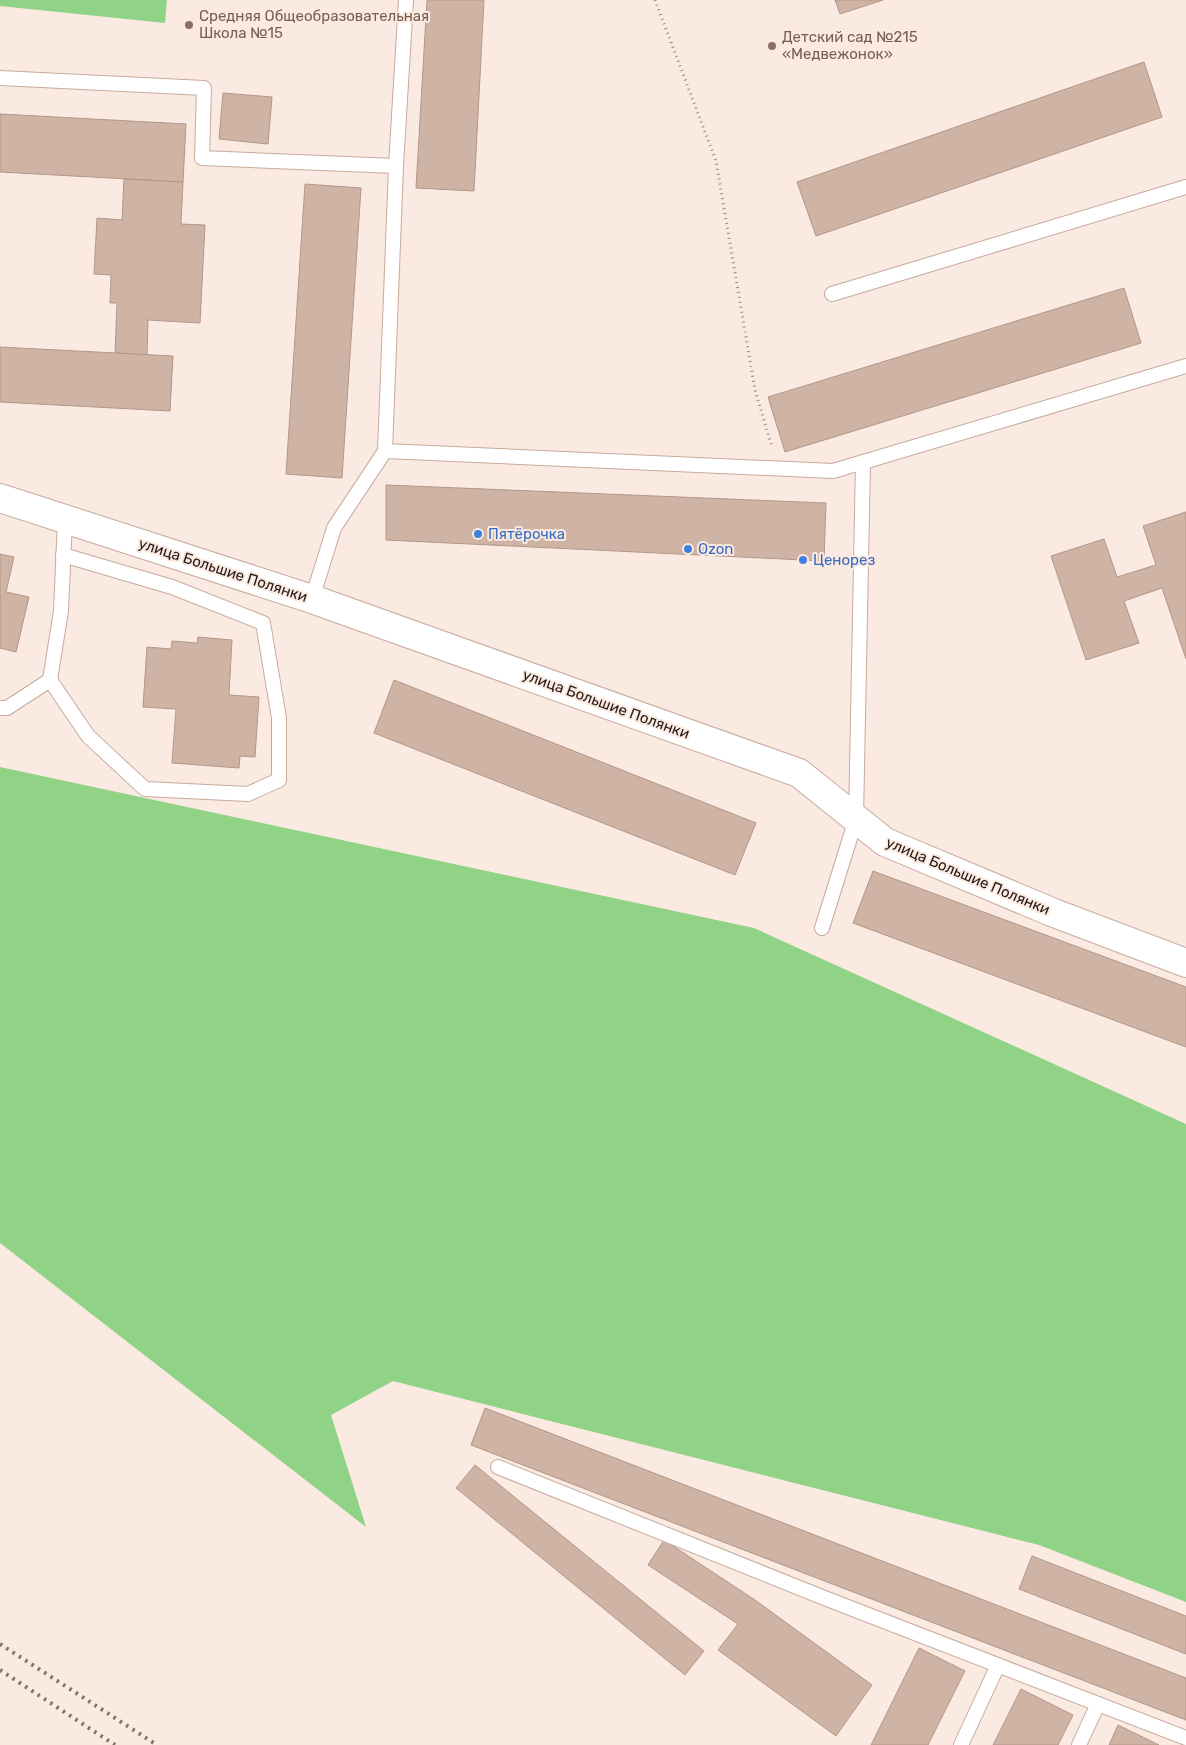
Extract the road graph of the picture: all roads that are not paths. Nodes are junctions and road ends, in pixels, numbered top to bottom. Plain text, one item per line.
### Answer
1 (406, 0) edge
2 (0, 78) edge
3 (396, 166) junction
4 (1186, 187) edge
5 (832, 294) dead end
6 (1186, 366) edge
7 (385, 452) junction
8 (863, 462) junction
9 (0, 498) edge
10 (65, 520) junction
11 (63, 556) junction
12 (312, 599) junction
13 (50, 680) junction
14 (0, 708) edge
15 (856, 819) junction
16 (822, 928) dead end
17 (1186, 963) edge
18 (498, 1467) dead end
19 (998, 1665) junction
20 (1098, 1704) junction
21 (1186, 1738) edge
22 (961, 1745) edge
23 (1080, 1745) edge

1 - 3 lane
2 - 3 lane
3 - 7 lane
4 - 5 lane
6 - 8 lane
7 - 8 lane
7 - 12 lane
8 - 15 lane
9 - 10 street, улица Большие Полянки
10 - 11 lane
10 - 12 street, улица Большие Полянки
11 - 13 lane
11 - 13 lane
12 - 15 street, улица Большие Полянки
13 - 14 lane
15 - 16 lane
15 - 17 street, улица Большие Полянки
18 - 19 lane
19 - 20 lane
19 - 22 lane
20 - 21 lane
20 - 23 lane

